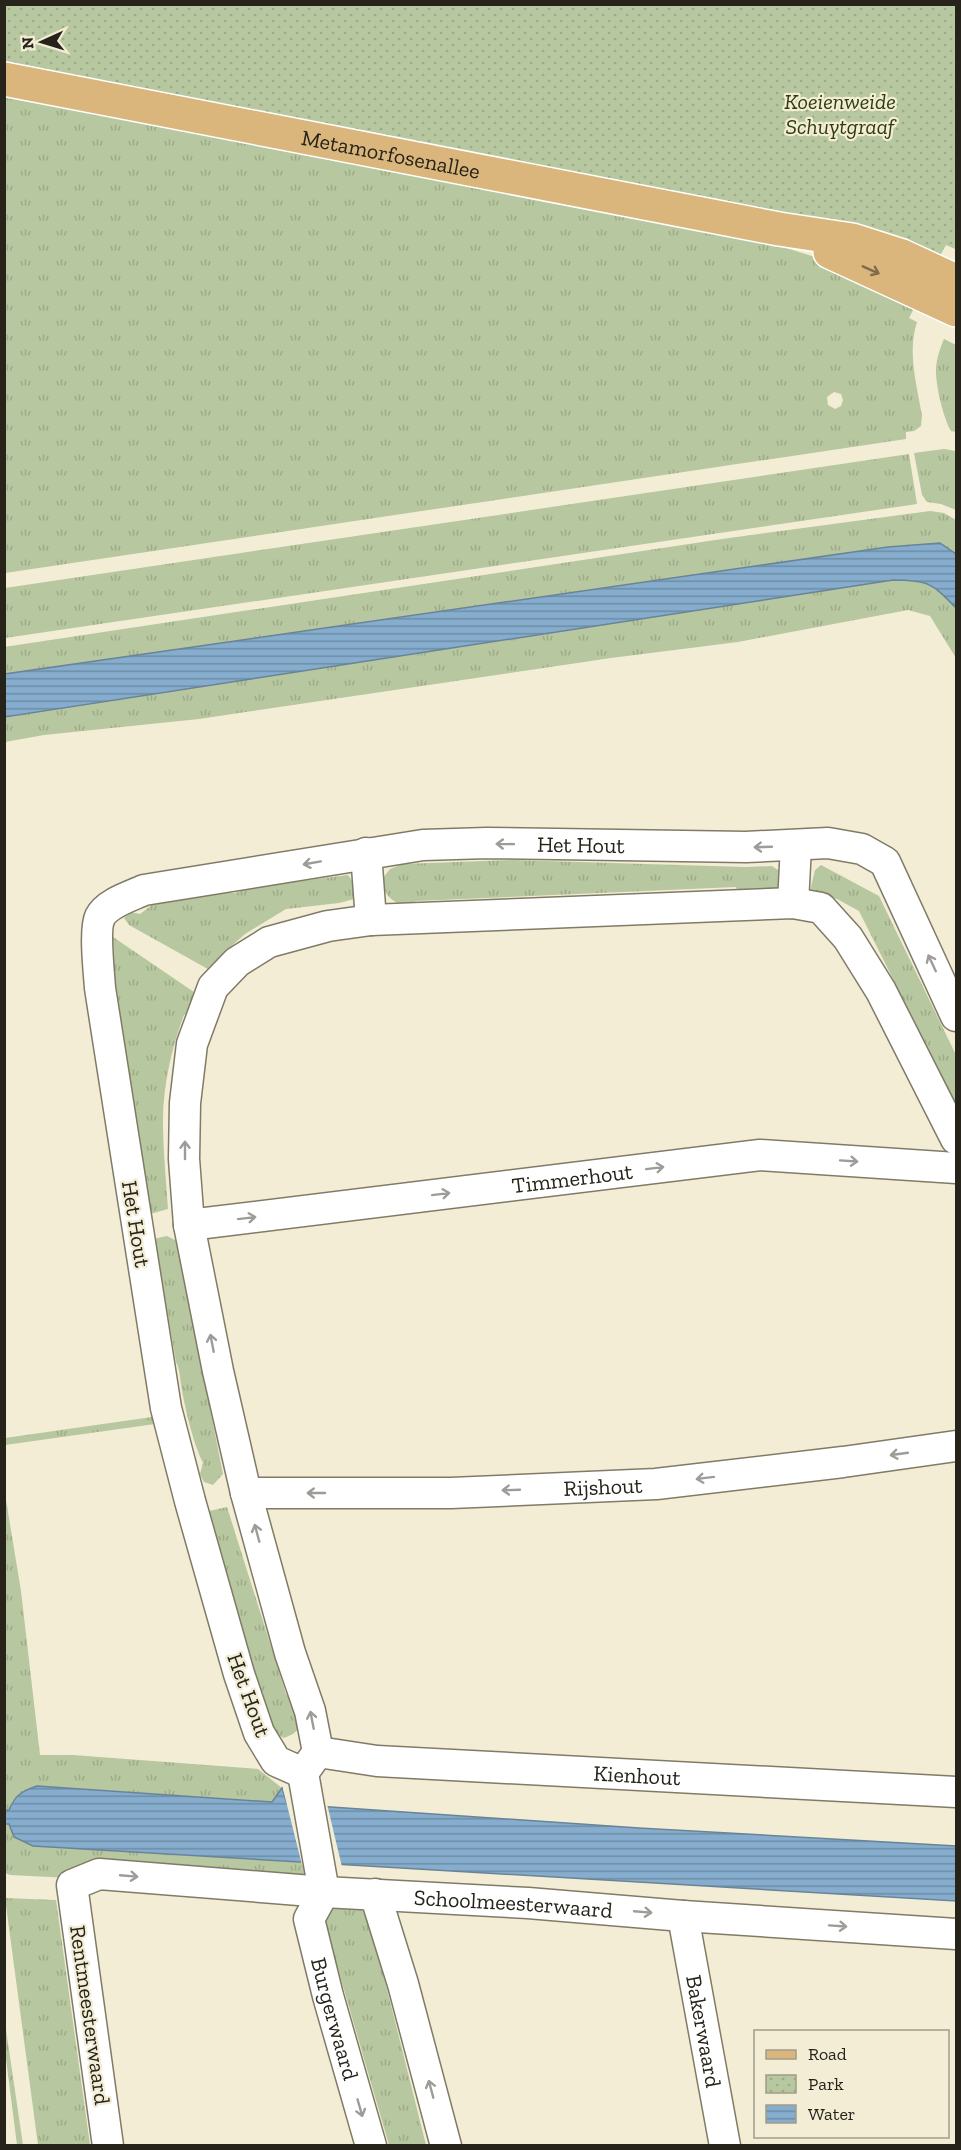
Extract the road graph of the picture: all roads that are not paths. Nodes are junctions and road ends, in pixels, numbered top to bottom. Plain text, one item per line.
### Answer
1 (4, 79) edge
2 (779, 229) junction
3 (957, 281) edge
4 (957, 310) edge
5 (796, 846) junction
6 (366, 853) junction
7 (793, 903) junction
8 (371, 920) junction
9 (957, 1016) edge
10 (957, 1139) edge
11 (957, 1168) edge
12 (189, 1225) junction
13 (957, 1446) edge
14 (246, 1493) junction
15 (309, 1772) junction
16 (957, 1792) edge
17 (72, 1884) joint
18 (323, 1885) junction
19 (375, 1894) junction
20 (683, 1916) junction
21 (957, 1934) edge
22 (108, 2145) edge
23 (371, 2145) edge
24 (446, 2145) edge
25 (725, 2145) edge

1 - 2 main road, Metamorfosenallee
2 - 3 main road, Metamorfosenallee
2 -> 4 main road, Metamorfosenallee
5 -> 6 street, Het Hout
5 - 7 street
9 -> 5 street, Het Hout
6 - 8 street
6 -> 15 street, Het Hout
7 - 8 street
7 - 10 street
12 -> 8 street
12 -> 11 street, Timmerhout
14 -> 12 street
13 -> 14 street, Rijshout
15 -> 14 street
15 - 16 street, Kienhout
15 - 18 street
17 -> 18 street, Schoolmeesterwaard
17 - 22 street, Rentmeesterwaard
18 - 19 street, Schoolmeesterwaard
18 -> 23 street, Burgerwaard
19 -> 20 street, Schoolmeesterwaard
24 -> 19 street
20 -> 21 street, Schoolmeesterwaard
20 - 25 street, Bakerwaard

